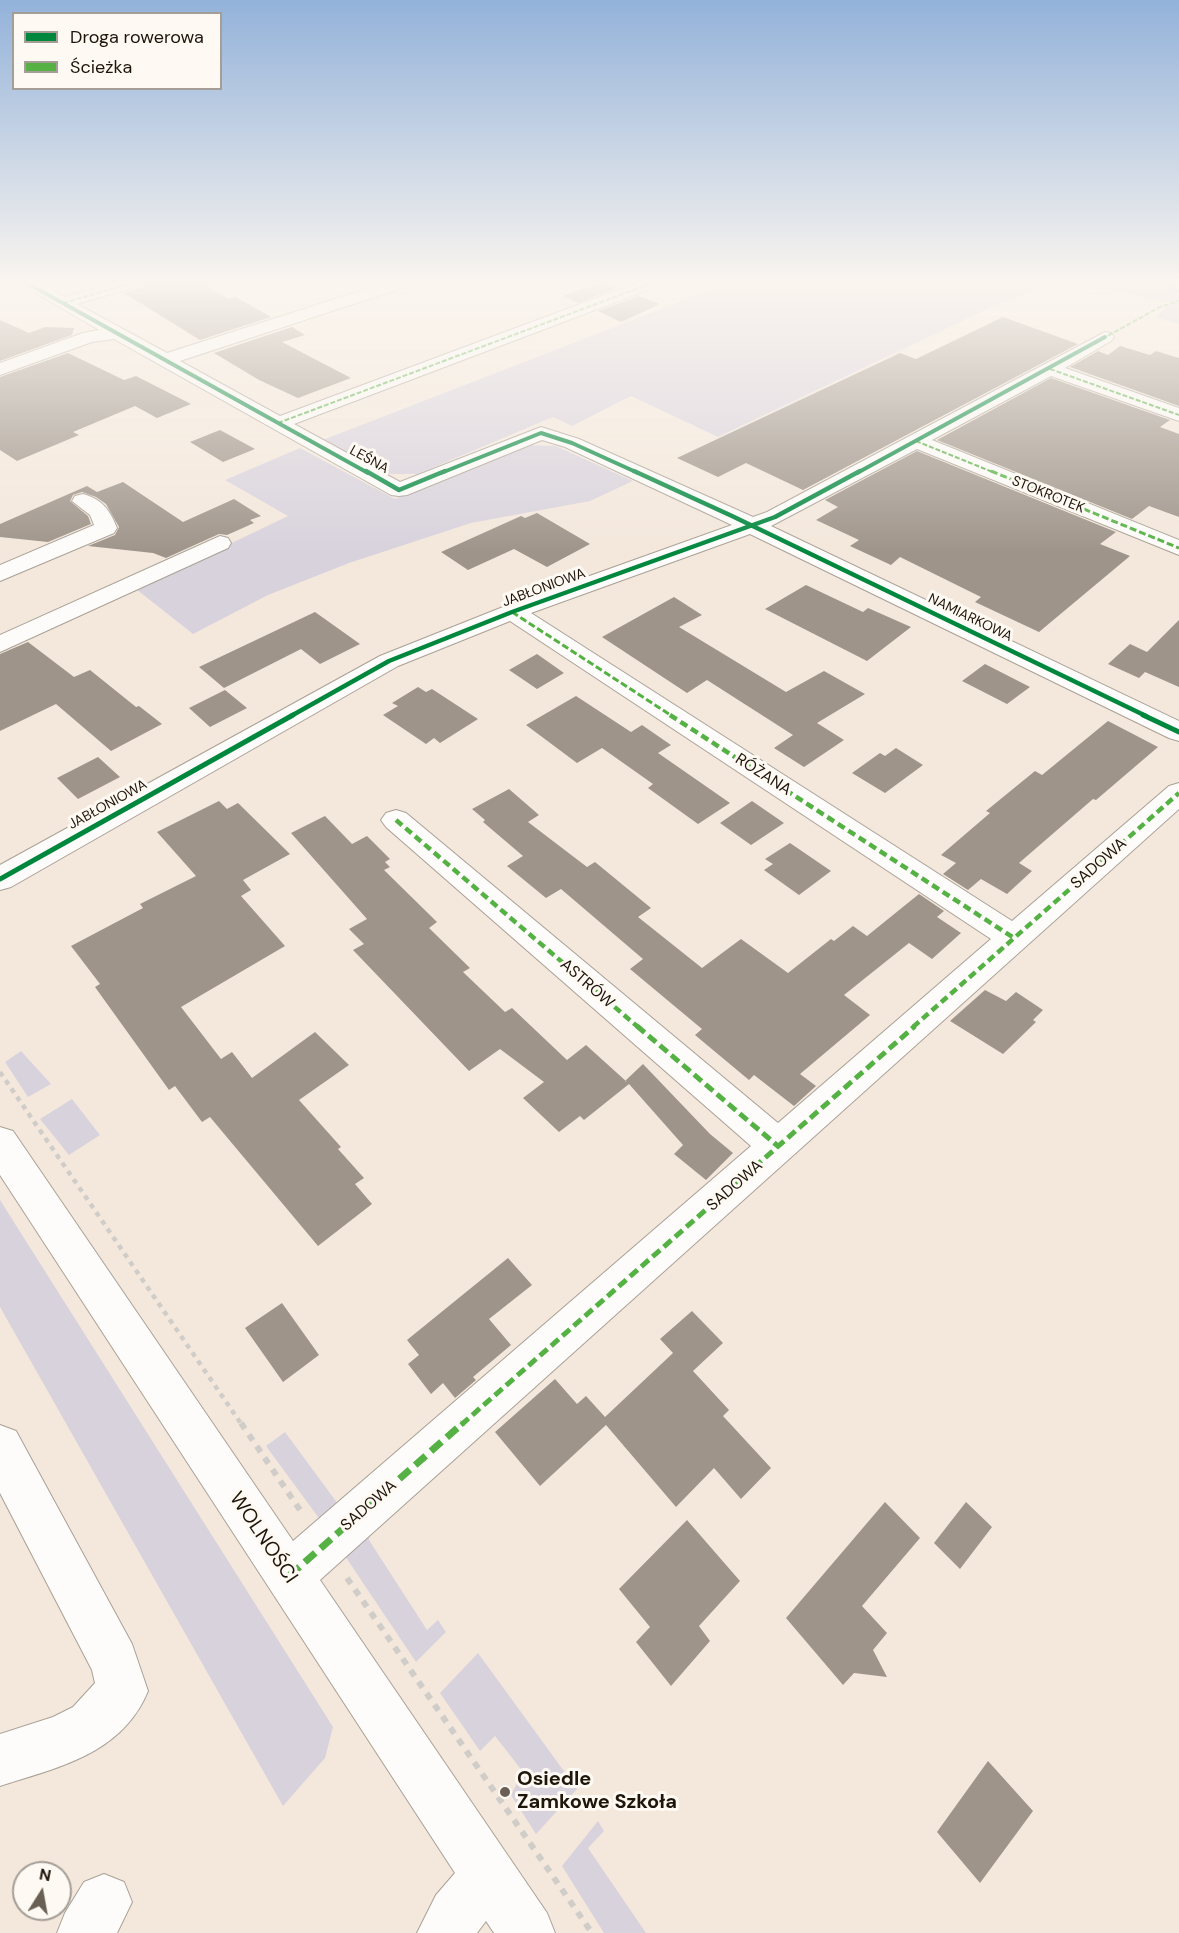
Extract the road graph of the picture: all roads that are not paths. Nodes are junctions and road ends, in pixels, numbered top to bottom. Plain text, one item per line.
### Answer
1 (185, 372) edge
2 (414, 372) edge
3 (1044, 372) edge
4 (1059, 372) edge
5 (1179, 415) edge
6 (278, 423) junction
7 (916, 441) junction
8 (83, 501) dead end
9 (750, 526) junction
10 (220, 543) dead end
11 (1179, 548) edge
12 (0, 574) edge
13 (512, 612) junction
14 (0, 644) edge
15 (1179, 732) edge
16 (1179, 794) edge
17 (396, 820) dead end
18 (0, 879) edge
19 (1014, 938) junction
20 (0, 1143) edge
21 (779, 1147) junction
22 (6, 1474) edge
23 (289, 1576) junction
24 (0, 1760) edge
25 (488, 1875) junction
26 (445, 1933) edge
27 (527, 1933) edge

1 - 6 street, LEŚNA
2 - 6 street
3 - 7 street, JABŁONIOWA
4 - 5 street
6 - 9 street, LEŚNA
7 - 9 street, JABŁONIOWA
7 - 11 street, STOKROTEK
8 - 12 street
9 - 13 street, JABŁONIOWA
9 - 15 street, NAMIARKOWA
10 - 14 street
13 - 18 street, JABŁONIOWA
13 - 19 street, RÓŻANA
16 - 19 street, SADOWA
17 - 21 street, ASTRÓW
19 - 21 street, SADOWA
20 - 23 street, WOLNOŚCI
21 - 23 street, SADOWA
22 - 24 street
23 - 25 street, WOLNOŚCI
25 - 26 street
25 - 27 street, WOLNOŚCI

